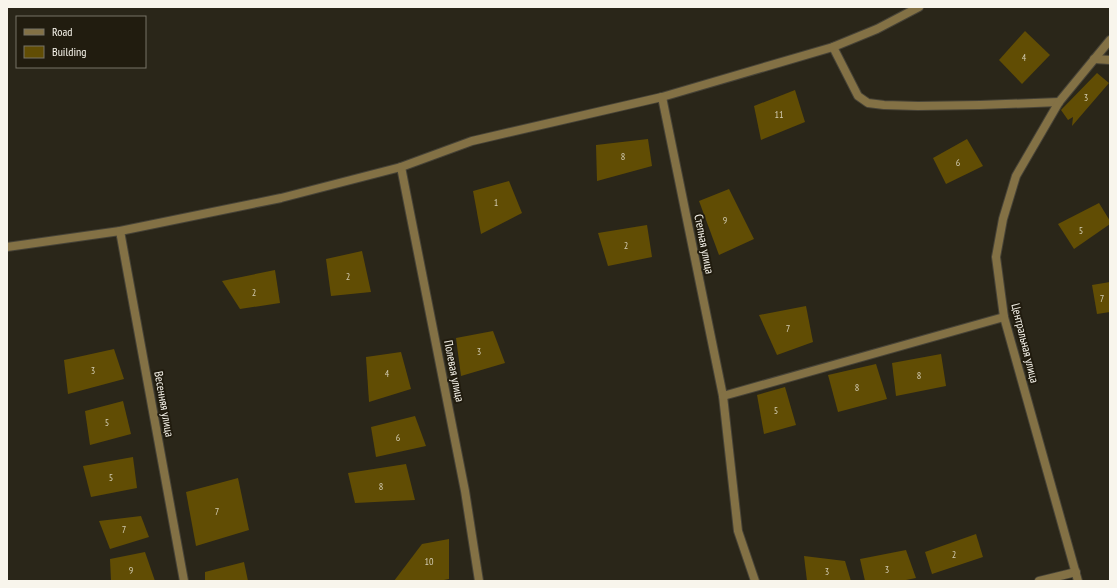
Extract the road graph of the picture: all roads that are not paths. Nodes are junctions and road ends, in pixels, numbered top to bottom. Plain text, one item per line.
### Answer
1 (919, 7) edge
2 (1110, 40) edge
3 (833, 47) junction
4 (1094, 59) junction
5 (1110, 60) edge
6 (662, 97) junction
7 (1059, 102) junction
8 (401, 167) junction
9 (120, 231) junction
10 (7, 246) edge
11 (1004, 317) junction
12 (723, 396) junction
13 (1076, 572) junction
14 (184, 581) edge
15 (479, 581) edge
16 (755, 581) edge
17 (1039, 581) edge
18 (1078, 581) edge

1 - 3 street
2 - 4 street, Центральная улица
3 - 6 street
3 - 7 street
4 - 5 street
4 - 7 street, Центральная улица
6 - 8 street
6 - 12 street, Степная улица
7 - 11 street, Центральная улица
8 - 9 street
8 - 15 street, Полевая улица
9 - 10 street
9 - 14 street, Весенняя улица
11 - 12 street
11 - 13 street, Центральная улица
12 - 16 street, Степная улица
13 - 17 street
13 - 18 street, Центральная улица

